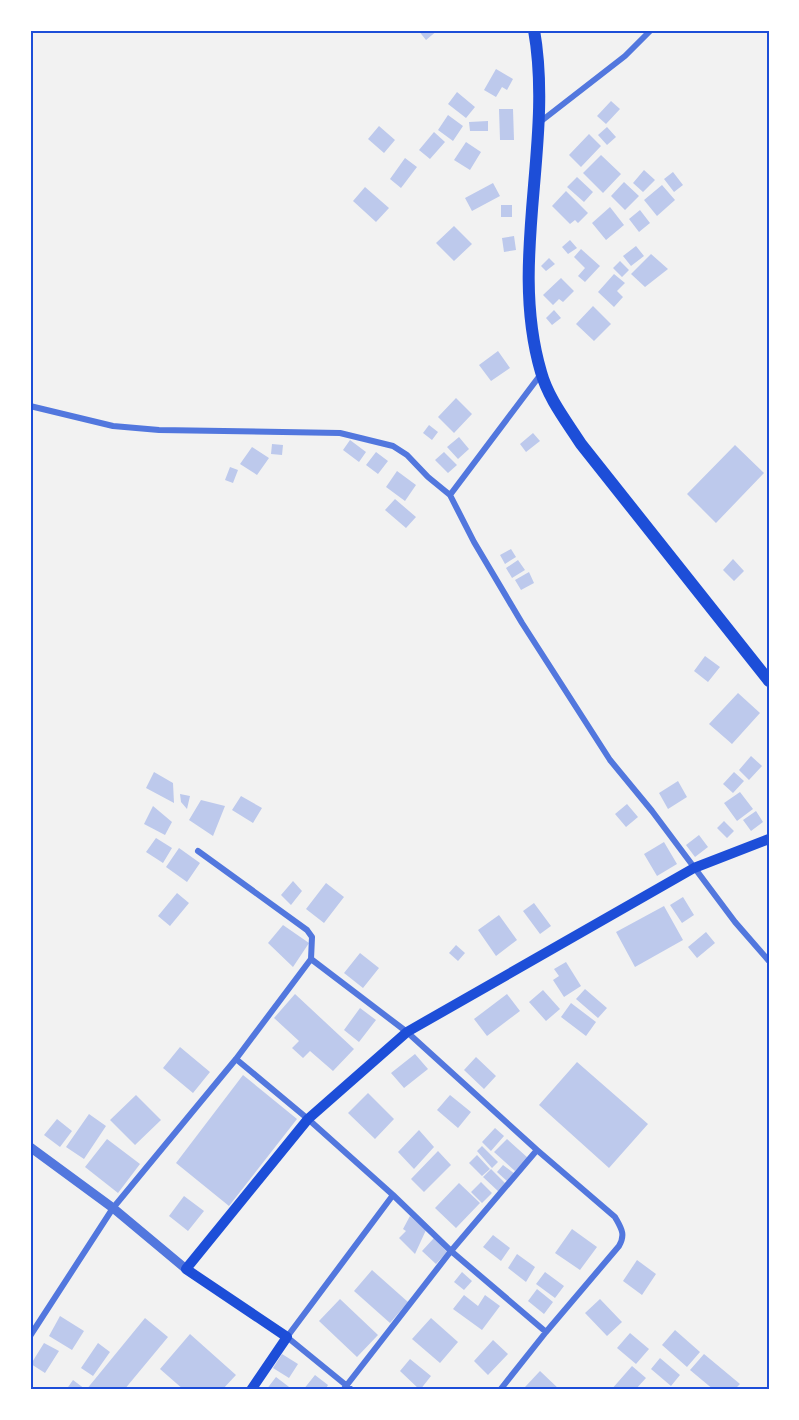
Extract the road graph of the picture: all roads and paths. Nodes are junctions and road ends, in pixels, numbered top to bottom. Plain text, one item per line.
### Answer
1 (534, 30) edge
2 (651, 30) edge
3 (540, 122) junction
4 (541, 374) junction
5 (30, 406) edge
6 (450, 495) junction
7 (769, 681) edge
8 (769, 839) edge
9 (198, 851) dead end
10 (694, 868) junction
11 (311, 958) junction
12 (769, 961) edge
13 (407, 1032) junction
14 (236, 1059) junction
15 (308, 1119) junction
16 (30, 1147) edge
17 (537, 1150) junction
18 (393, 1195) junction
19 (113, 1208) junction
20 (451, 1251) junction
21 (186, 1269) junction
22 (546, 1332) junction
23 (30, 1336) edge
24 (286, 1337) junction
25 (347, 1389) edge
26 (251, 1390) edge
27 (500, 1390) edge

1 - 3 main road
2 - 3 street
3 - 4 main road
4 - 6 street
4 - 7 main road
5 - 6 street
6 - 10 street
8 - 10 main road
9 - 11 street
10 - 12 street
10 - 13 main road
11 - 13 street
11 - 14 street
13 - 15 main road
13 - 17 street
14 - 15 street
14 - 19 street
15 - 18 street
15 - 21 main road
16 - 19 street
17 - 20 street
17 - 22 street
18 - 20 street
18 - 24 street
19 - 21 street
19 - 23 street
20 - 22 street
20 - 25 street
21 - 24 main road
22 - 27 street
24 - 25 street
24 - 26 main road

